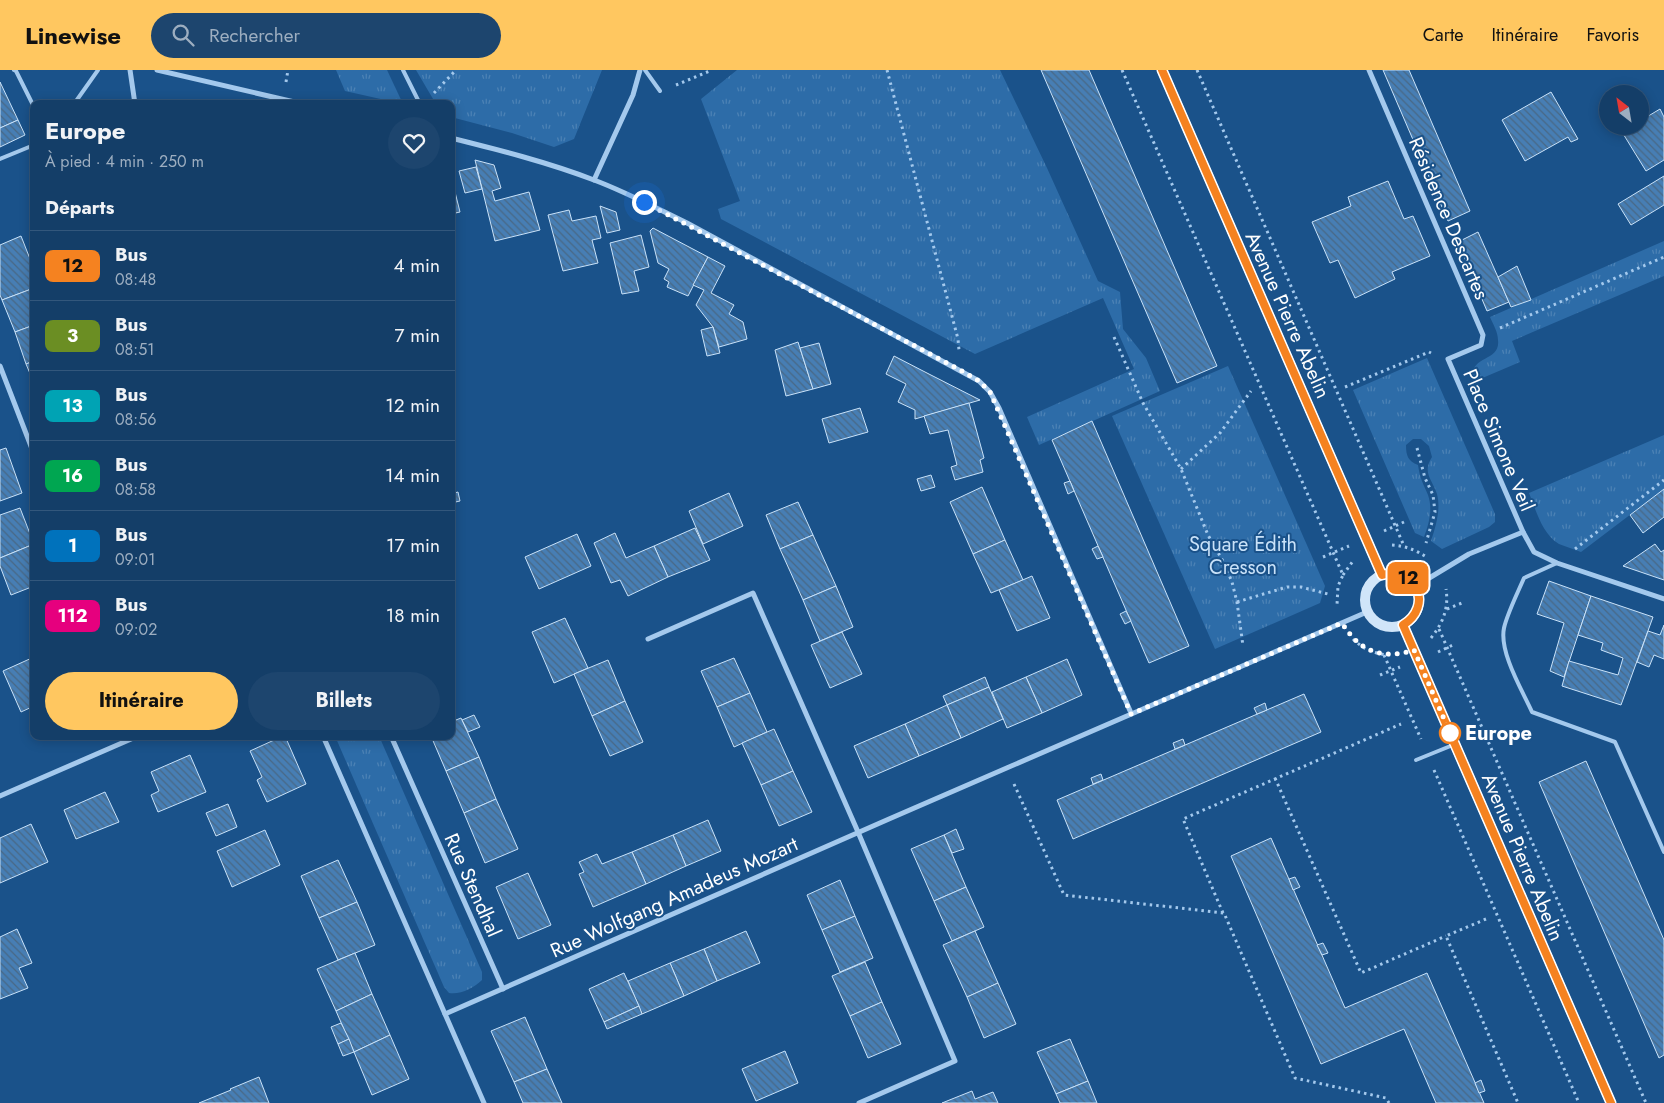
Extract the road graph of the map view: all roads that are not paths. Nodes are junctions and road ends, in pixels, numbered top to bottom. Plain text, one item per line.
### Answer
1 (14, 70) edge
2 (98, 70) edge
3 (130, 70) edge
4 (157, 70) edge
5 (403, 70) edge
6 (640, 70) edge
7 (646, 70) edge
8 (1162, 70) edge
9 (1369, 70) edge
10 (660, 91) road end
11 (30, 100) edge
12 (77, 100) edge
13 (134, 100) edge
14 (287, 100) edge
15 (418, 100) edge
16 (455, 139) edge
17 (30, 148) edge
18 (0, 159) edge
19 (594, 180) junction
20 (1448, 360) joint
21 (0, 366) edge
22 (30, 444) edge
23 (1522, 532) junction
24 (1556, 563) junction
25 (1382, 575) junction
26 (1416, 586) junction
27 (1664, 599) edge
28 (1367, 612) junction
29 (1403, 625) junction
30 (648, 639) dead end
31 (1131, 714) junction
32 (129, 740) edge
33 (325, 740) edge
34 (393, 740) edge
35 (1455, 744) junction
36 (1416, 760) dead end
37 (0, 796) edge
38 (858, 832) junction
39 (1664, 852) edge
40 (503, 988) junction
41 (445, 1014) junction
42 (484, 1103) edge
43 (859, 1103) edge
44 (1611, 1103) edge

1 - 11 lane
2 - 12 lane
3 - 13 street
4 - 14 street
5 - 15 lane
6 - 19 street
7 - 10 lane
8 - 25 main road, Avenue Pierre Abelin
9 - 20 street, Résidence Descartes
16 - 19 street
17 - 18 lane
19 - 31 street
20 - 23 street, Place Simone Veil
21 - 22 street
23 - 24 street, Place Simone Veil
23 - 26 street
24 - 27 street, Place Simone Veil
24 - 39 lane
25 - 26 main road
25 - 28 main road
26 - 29 main road
28 - 29 main road
28 - 31 street, Rue Wolfgang Amadeus Mozart
29 - 35 main road, Avenue Pierre Abelin
30 - 38 street
31 - 38 street, Rue Wolfgang Amadeus Mozart
32 - 37 street
33 - 41 street
34 - 40 street, Rue Stendhal
35 - 36 lane
35 - 44 main road, Avenue Pierre Abelin
38 - 40 street, Rue Wolfgang Amadeus Mozart
38 - 43 street
40 - 41 street
41 - 42 street

